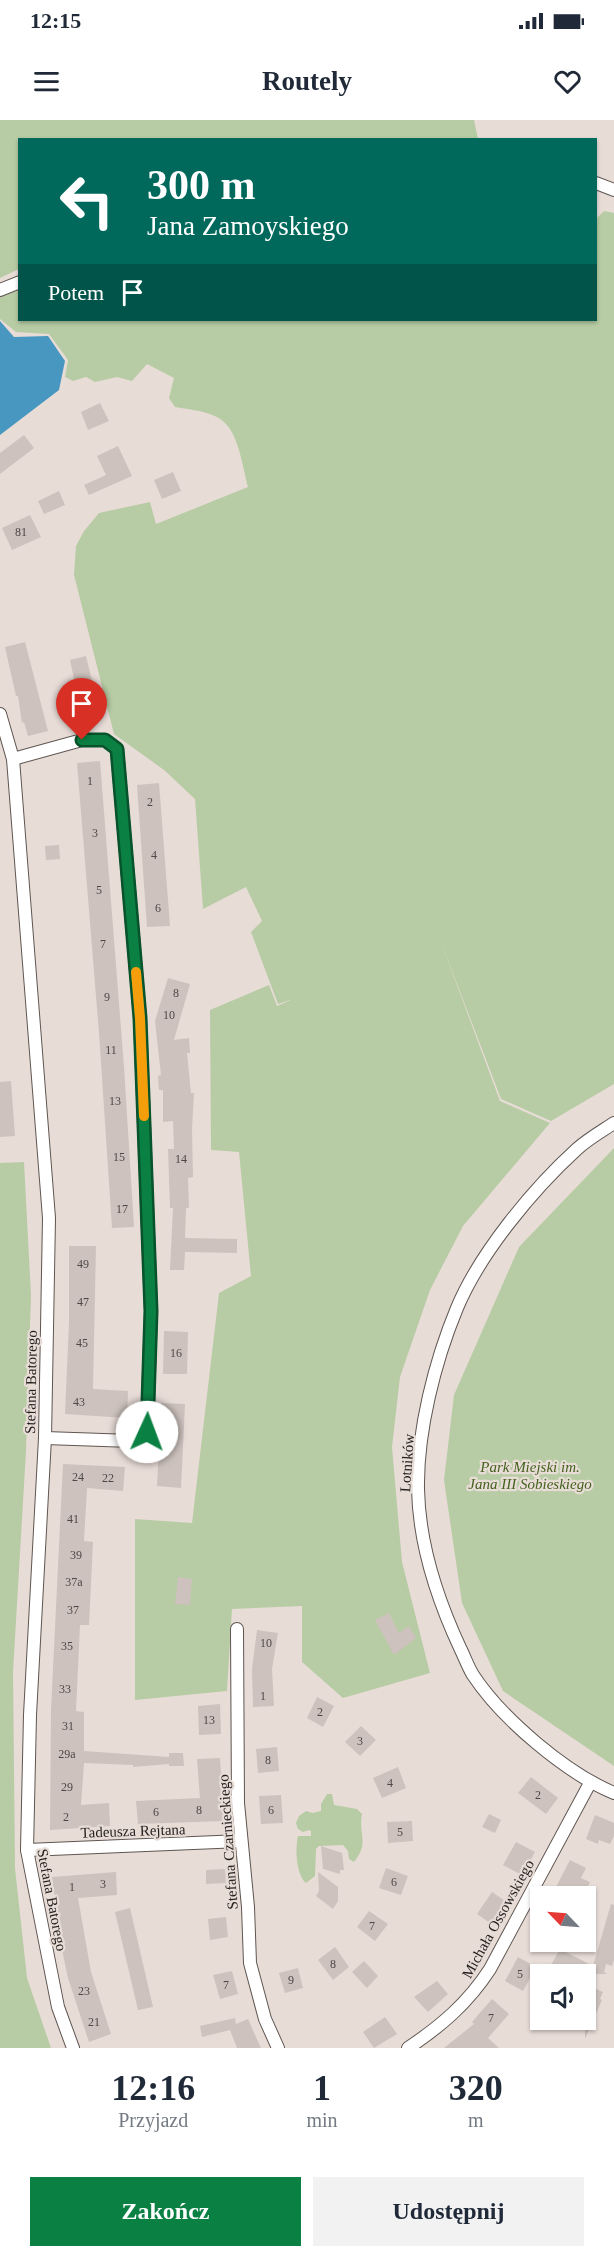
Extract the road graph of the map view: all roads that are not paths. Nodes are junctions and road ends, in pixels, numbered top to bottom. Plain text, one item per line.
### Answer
1 (597, 183) edge
2 (614, 190) edge
3 (18, 283) edge
4 (0, 290) edge
5 (0, 714) edge
6 (13, 759) junction
7 (614, 1123) edge
8 (45, 1438) junction
9 (237, 1629) dead end
10 (590, 1783) junction
11 (614, 1793) edge
12 (241, 1841) junction
13 (27, 1850) junction
14 (73, 2048) edge
15 (278, 2048) edge
16 (408, 2048) edge

1 - 2 street
3 - 4 street
5 - 6 street, Stefana Batorego
6 - 8 street, Stefana Batorego
6 - 8 street
7 - 10 street, Lotników
8 - 13 street, Stefana Batorego
9 - 12 street, Stefana Czarnieckiego
10 - 11 street, Lotników
10 - 16 street, Michała Ossowskiego
12 - 13 street, Tadeusza Rejtana
12 - 15 street, Stefana Czarnieckiego
13 - 14 street, Stefana Batorego

